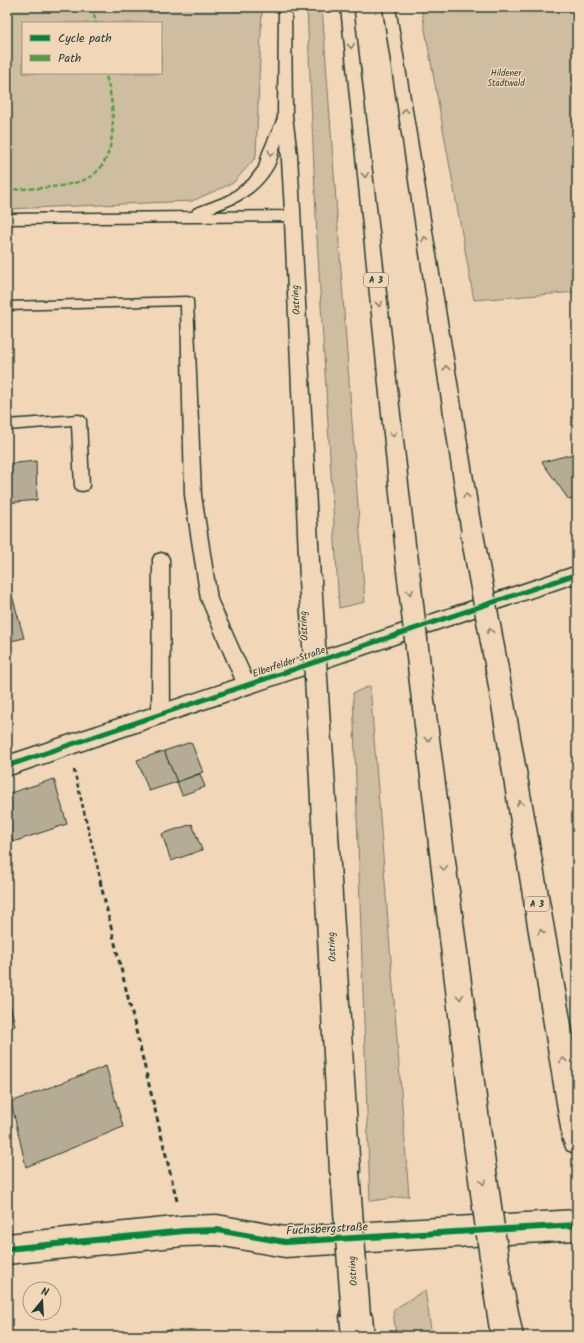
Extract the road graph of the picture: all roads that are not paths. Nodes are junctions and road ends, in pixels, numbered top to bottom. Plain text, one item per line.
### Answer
1 (285, 7) edge
2 (347, 7) edge
3 (389, 7) edge
4 (285, 116) junction
5 (292, 216) junction
6 (182, 218) junction
7 (7, 219) edge
8 (7, 306) edge
9 (7, 425) edge
10 (82, 486) dead end
11 (161, 559) dead end
12 (577, 574) edge
13 (247, 686) junction
14 (161, 714) junction
15 (7, 766) edge
16 (577, 1140) edge
17 (577, 1225) edge
18 (7, 1249) edge
19 (357, 1326) edge
20 (507, 1336) edge

1 - 4 main road, Ostring
2 -> 20 main road, A 3, bridge
16 -> 3 main road, A 3, bridge
4 - 5 main road, Ostring
4 -> 6 main road
5 - 6 main road
5 - 19 main road, Ostring, bridge
6 - 7 main road
8 - 13 lane
9 - 10 lane
11 - 14 lane
12 - 13 main road, Elberfelder Straße
13 - 14 main road, Elberfelder Straße
14 - 15 main road, Elberfelder Straße
17 - 18 main road, Fuchsbergstraße

